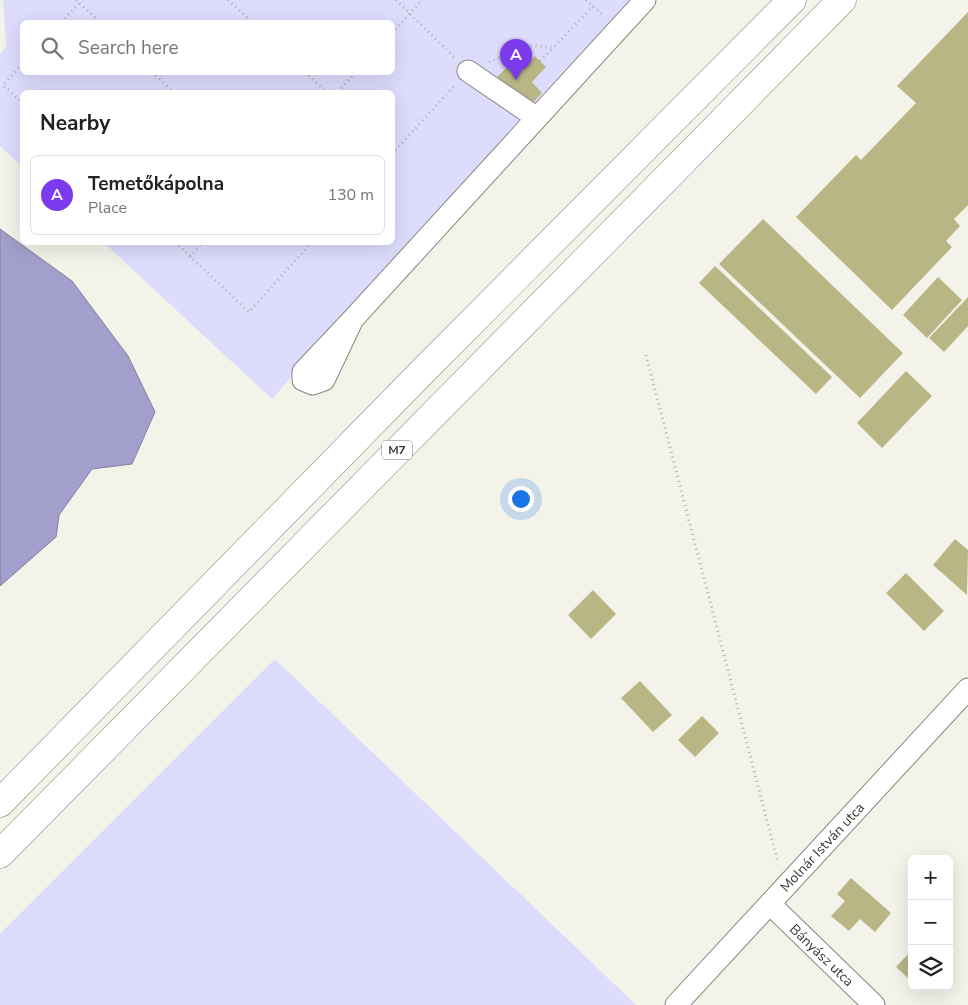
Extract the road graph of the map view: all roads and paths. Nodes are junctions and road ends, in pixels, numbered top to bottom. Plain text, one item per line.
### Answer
1 (228, 0) edge
2 (396, 0) edge
3 (422, 0) edge
4 (645, 0) edge
5 (792, 0) edge
6 (842, 0) edge
7 (79, 1) edge
8 (410, 14) junction
9 (63, 20) edge
10 (98, 20) edge
11 (250, 20) edge
12 (395, 30) edge
13 (553, 48) dead end
14 (540, 61) dead end
15 (20, 66) edge
16 (468, 71) joint
17 (155, 75) edge
18 (308, 75) edge
19 (353, 75) edge
20 (171, 90) edge
21 (324, 90) edge
22 (340, 90) edge
23 (20, 100) edge
24 (537, 118) junction
25 (177, 245) edge
26 (200, 245) edge
27 (309, 245) edge
28 (190, 257) junction
29 (353, 319) dead end
30 (646, 355) dead end
31 (968, 689) edge
32 (0, 803) edge
33 (0, 854) edge
34 (784, 888) junction
35 (770, 904) junction
36 (676, 1005) edge
37 (874, 1005) edge

1 - 11 path
2 - 8 path
3 - 8 path
4 - 24 street
5 - 32 highway, M7
6 - 33 highway, M7
7 - 9 path
7 - 10 path
8 - 12 path
8 - 16 path
13 - 14 path
15 - 23 path
16 - 24 street
17 - 20 path
18 - 21 path
19 - 22 path
24 - 29 street
25 - 28 path
26 - 28 path
27 - 28 path
30 - 34 path
31 - 34 street, Molnár István utca
34 - 35 street, Molnár István utca
35 - 36 street, Molnár István utca
35 - 37 street, Bányász utca

